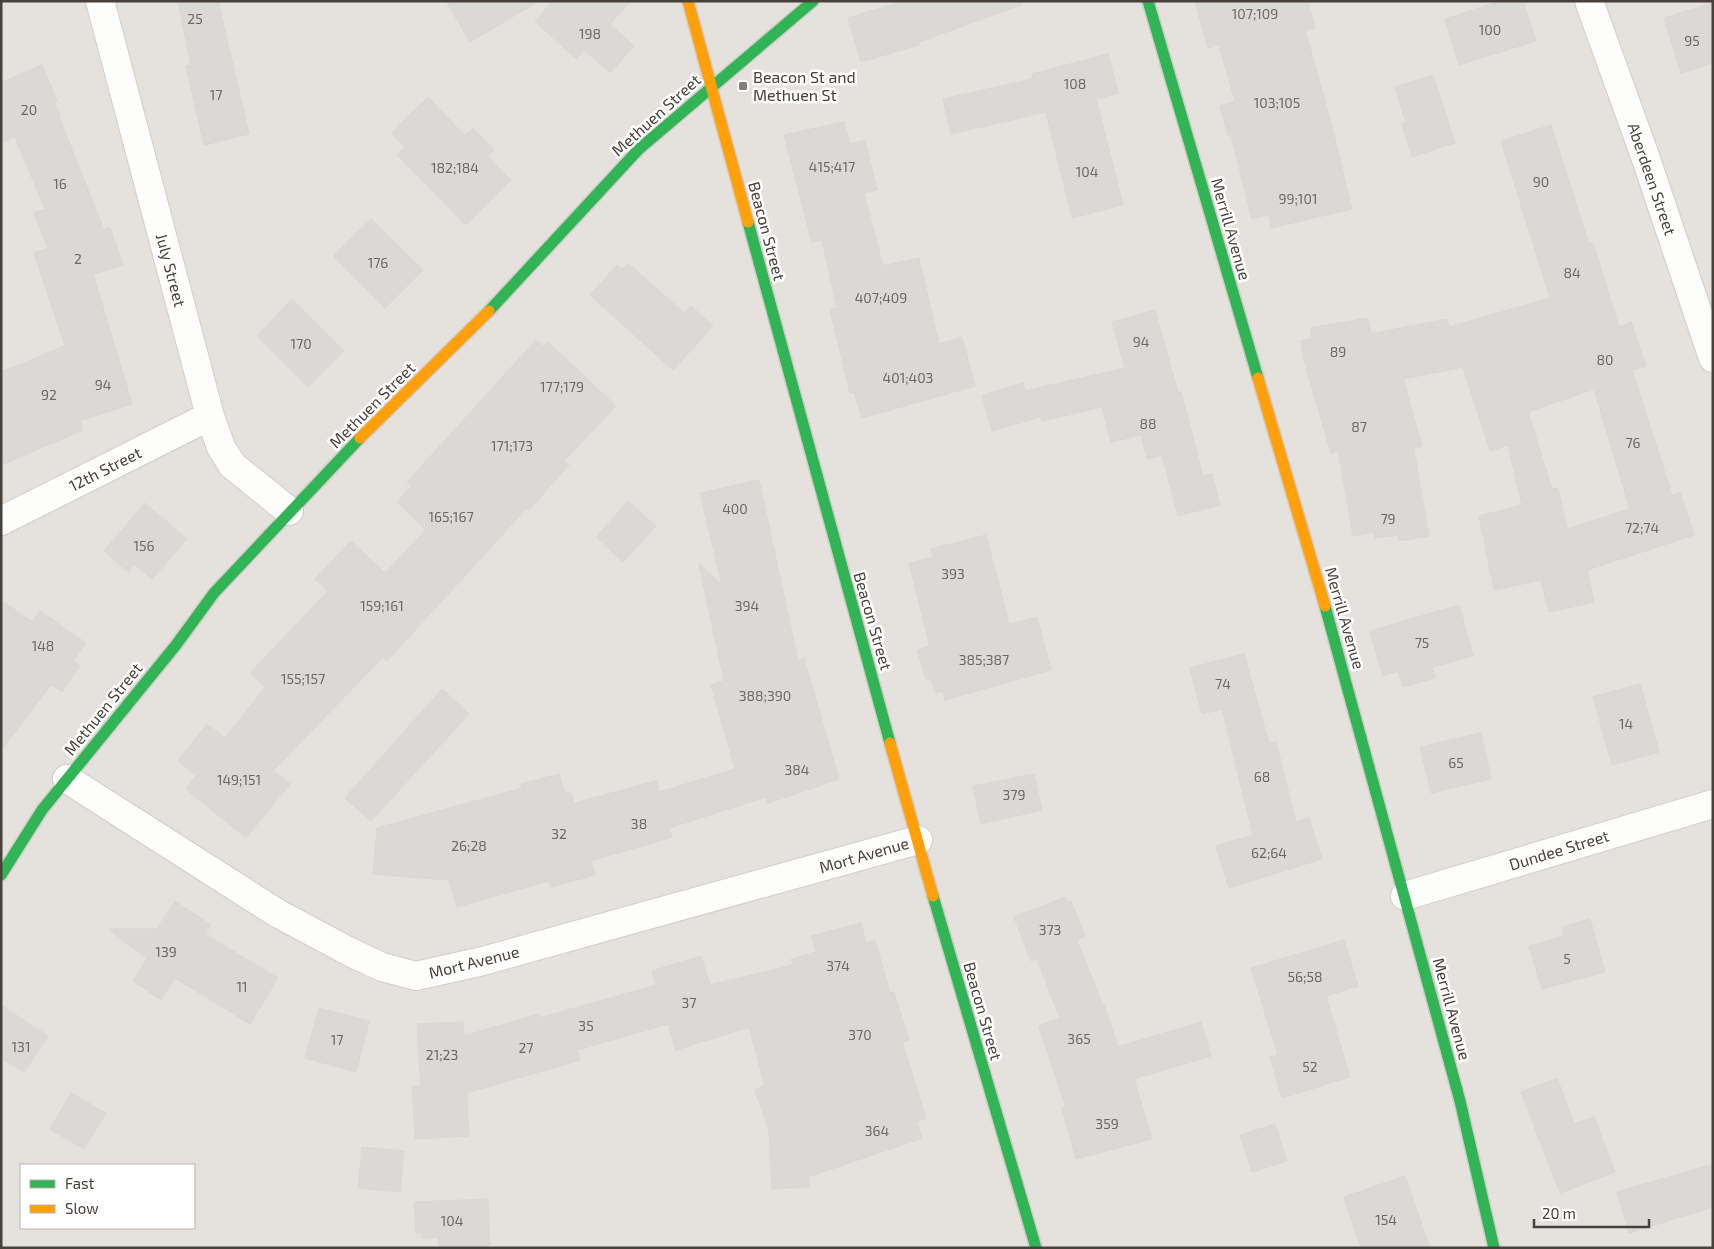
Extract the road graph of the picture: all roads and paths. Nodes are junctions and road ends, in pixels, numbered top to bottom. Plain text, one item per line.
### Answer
1 (100, 1) edge
2 (688, 1) edge
3 (813, 1) edge
4 (1148, 1) edge
5 (1590, 1) edge
6 (712, 86) junction
7 (1713, 358) edge
8 (210, 416) junction
9 (289, 512) junction
10 (1, 521) edge
11 (67, 779) junction
12 (1713, 804) edge
13 (918, 840) junction
14 (1, 875) edge
15 (1405, 896) junction
16 (1036, 1248) edge
17 (1494, 1248) edge

1 - 8 street, July Street
2 - 6 street, Beacon Street
3 - 6 street, Methuen Street
4 - 15 street, Merrill Avenue
5 - 7 street, Aberdeen Street
6 - 9 street, Methuen Street
6 - 13 street, Beacon Street
8 - 9 street, July Street
8 - 10 street, 12th Street
9 - 11 street, Methuen Street
11 - 13 street, Mort Avenue
11 - 14 street, Methuen Street
12 - 15 street, Dundee Street
13 - 16 street, Beacon Street
15 - 17 street, Merrill Avenue

